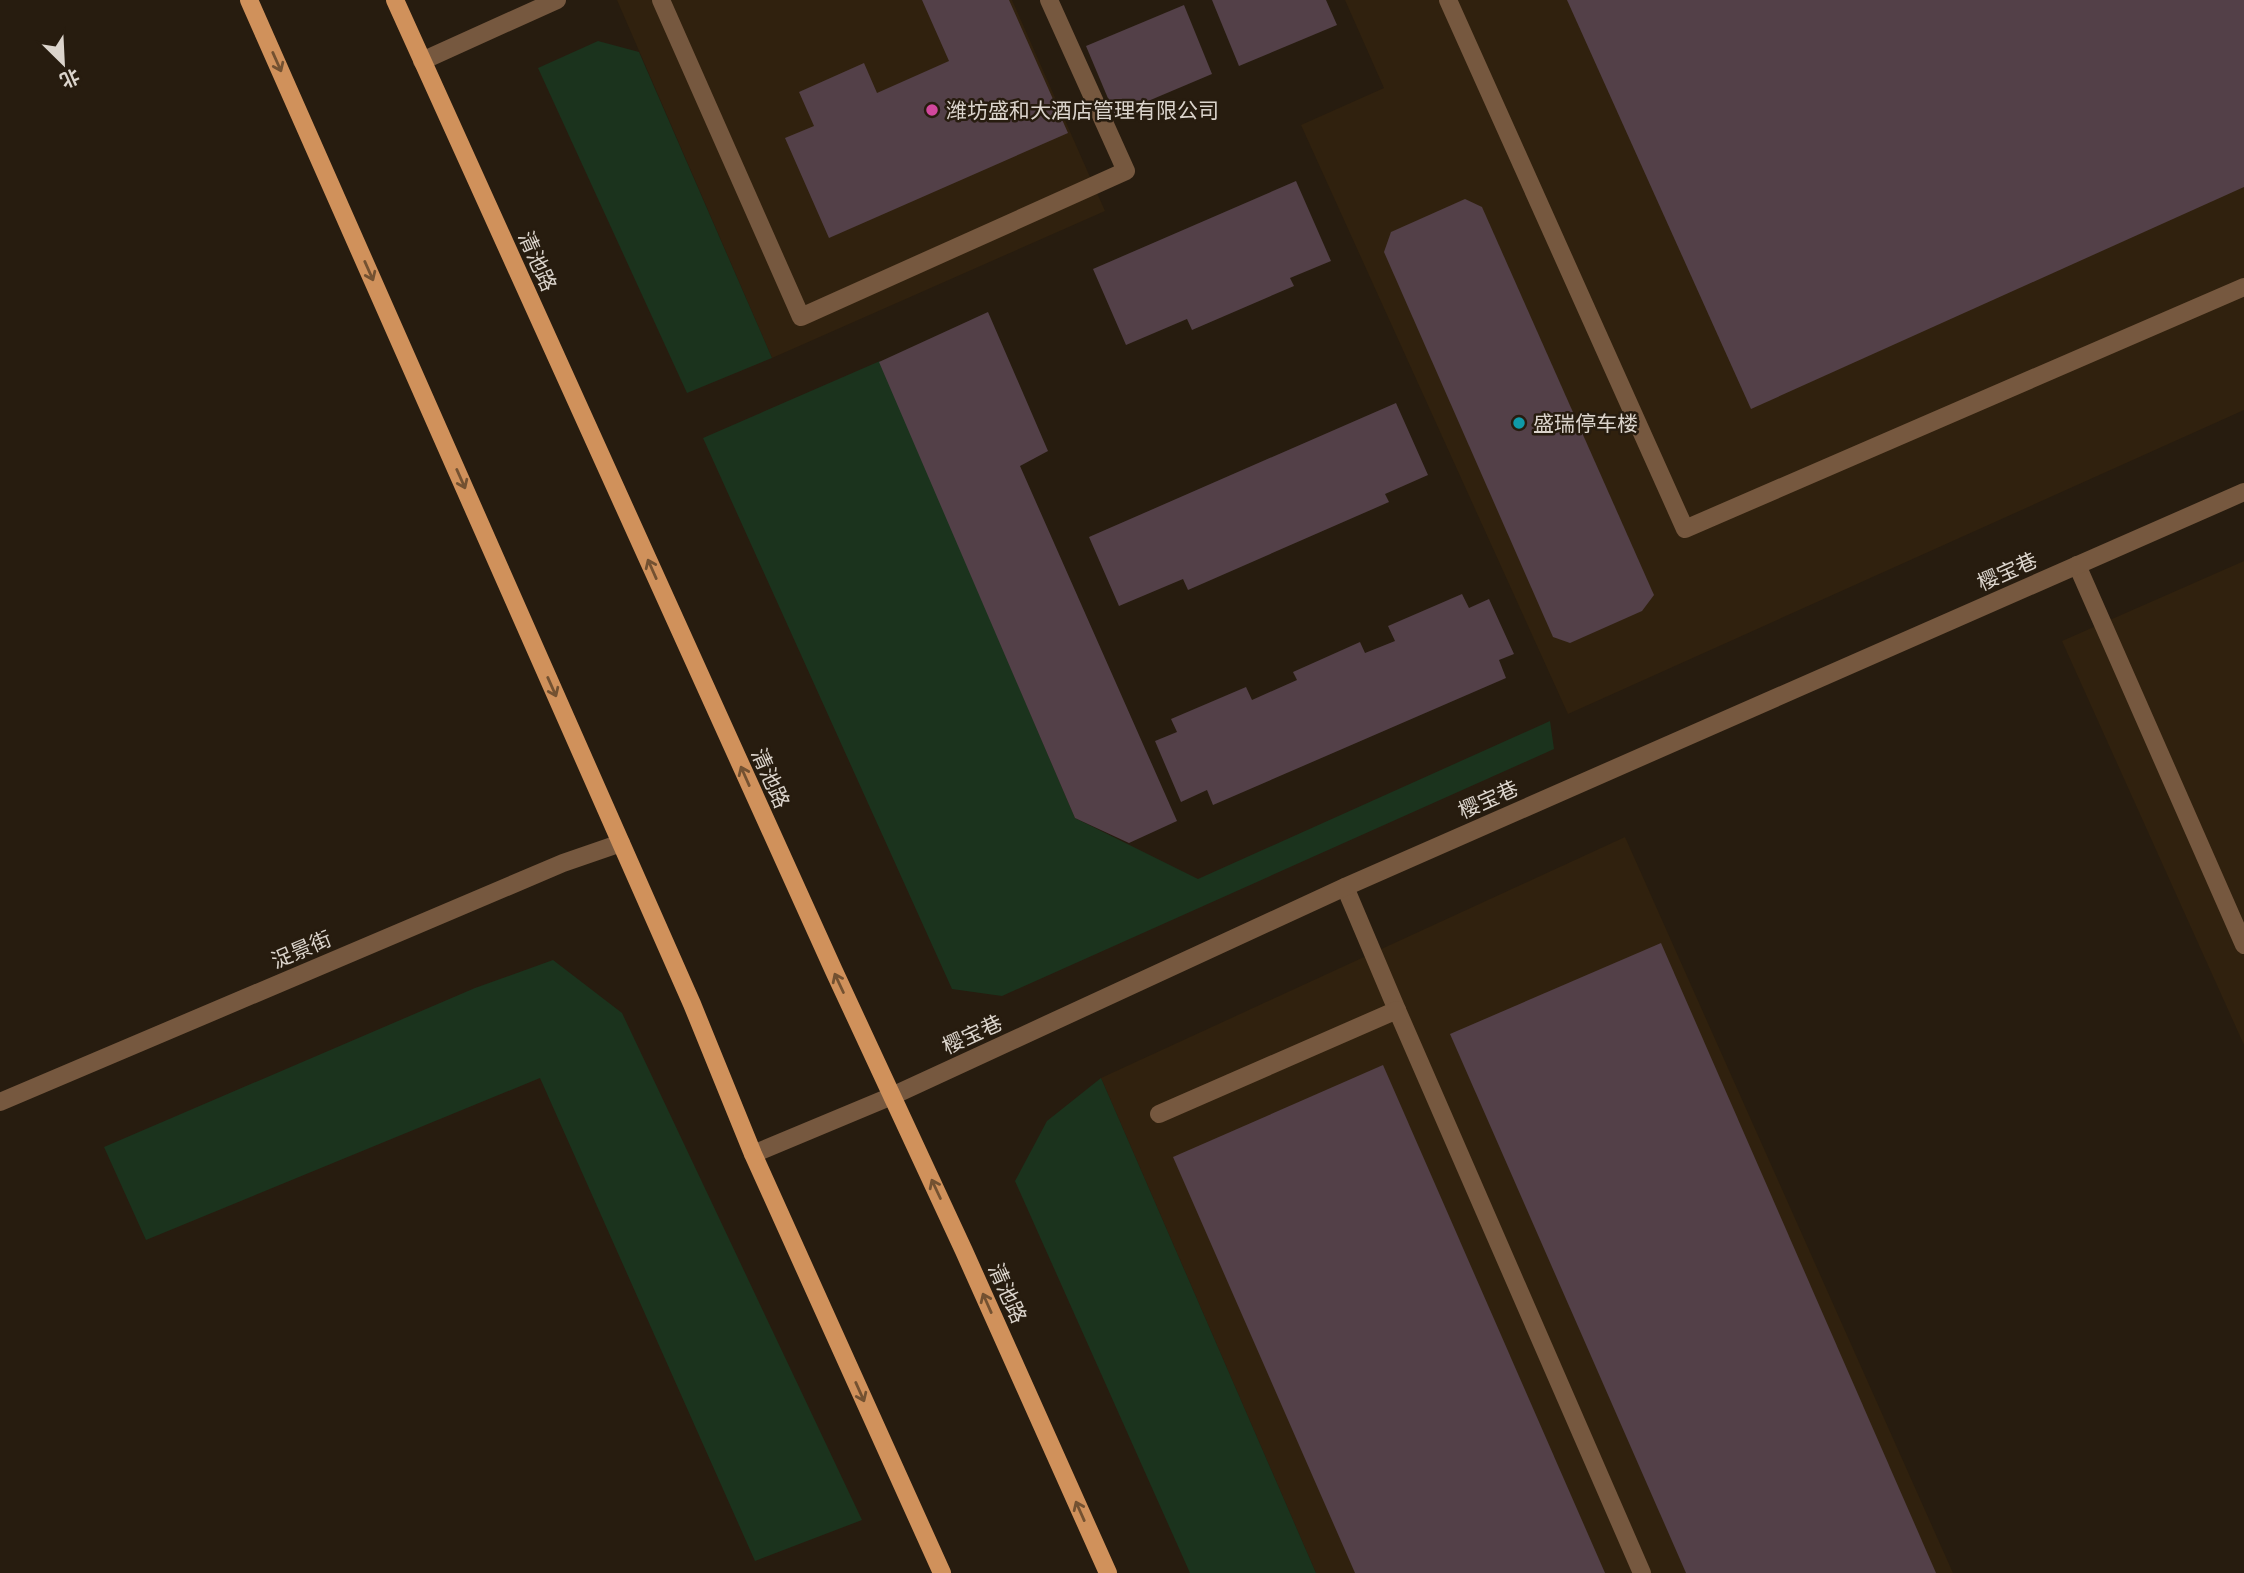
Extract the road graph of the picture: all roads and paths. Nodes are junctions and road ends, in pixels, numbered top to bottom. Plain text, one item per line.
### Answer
1 (250, 0) edge
2 (395, 0) edge
3 (557, 0) edge
4 (661, 0) edge
5 (1049, 0) edge
6 (1448, 0) edge
7 (422, 61) junction
8 (2244, 287) edge
9 (2244, 492) edge
10 (2077, 565) junction
11 (621, 843) junction
12 (1345, 887) junction
13 (2244, 945) edge
14 (1397, 1010) junction
15 (892, 1096) junction
16 (0, 1102) edge
17 (1159, 1114) dead end
18 (753, 1154) junction
19 (942, 1573) edge
20 (1108, 1573) edge
21 (1642, 1573) edge

1 -> 11 main road
2 - 7 main road, 清池路
3 - 7 street
4 - 5 street
6 - 8 street
15 -> 7 main road, 清池路
9 - 10 street, 樱宝巷
10 - 12 street, 樱宝巷
10 - 13 street
11 - 16 street, 浞景街
11 - 18 main road
12 - 14 street
12 - 15 street, 樱宝巷
14 - 17 street
14 - 21 street
15 - 18 street, 樱宝巷
20 -> 15 main road, 清池路
18 -> 19 main road

